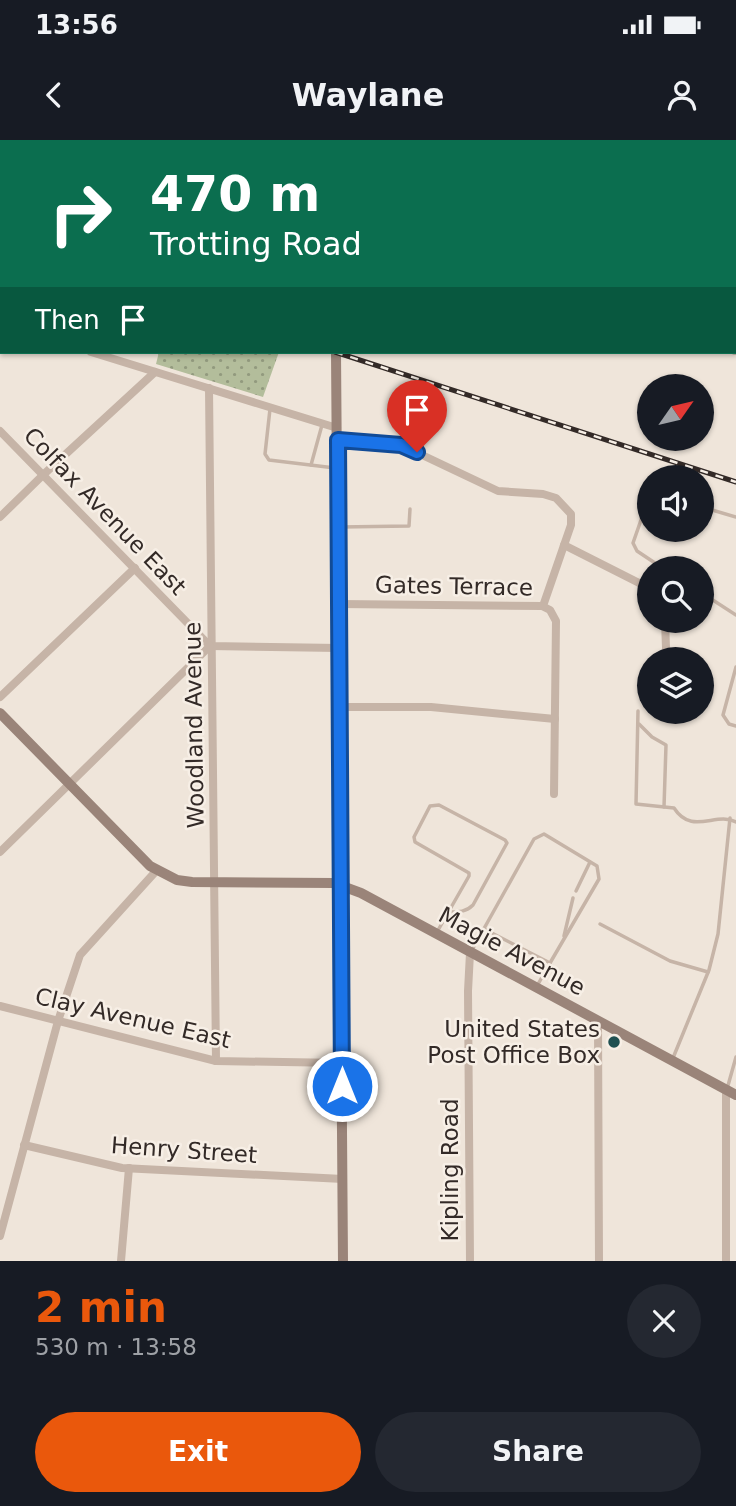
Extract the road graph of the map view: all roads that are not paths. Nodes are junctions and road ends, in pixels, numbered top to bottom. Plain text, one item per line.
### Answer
1 (97, 354) edge
2 (336, 354) edge
3 (155, 372) junction
4 (209, 388) junction
5 (271, 407) junction
6 (322, 423) junction
7 (337, 428) junction
8 (0, 431) edge
9 (338, 440) junction
10 (311, 466) junction
11 (338, 469) junction
12 (43, 475) junction
13 (410, 509) dead end
14 (714, 511) edge
15 (0, 517) edge
16 (736, 517) edge
17 (338, 527) junction
18 (637, 531) edge
19 (564, 545) junction
20 (644, 556) edge
21 (135, 568) junction
22 (637, 582) edge
23 (714, 601) edge
24 (339, 604) junction
25 (543, 606) junction
26 (736, 615) edge
27 (211, 646) junction
28 (339, 648) junction
29 (736, 667) edge
30 (0, 697) edge
31 (339, 707) junction
32 (0, 713) edge
33 (555, 719) junction
34 (638, 724) edge
35 (639, 724) edge
36 (736, 726) edge
37 (69, 784) junction
38 (554, 794) dead end
39 (664, 807) junction
40 (730, 818) junction
41 (736, 822) edge
42 (0, 852) edge
43 (590, 862) junction
44 (158, 870) junction
45 (216, 882) junction
46 (341, 886) junction
47 (576, 891) dead end
48 (573, 898) dead end
49 (450, 912) junction
50 (600, 924) dead end
51 (484, 929) junction
52 (436, 934) junction
53 (563, 938) junction
54 (470, 953) junction
55 (550, 963) junction
56 (708, 972) junction
57 (537, 988) junction
58 (0, 1006) edge
59 (58, 1021) junction
60 (598, 1021) junction
61 (736, 1057) edge
62 (672, 1060) junction
63 (216, 1061) junction
64 (342, 1063) junction
65 (731, 1093) edge
66 (24, 1145) junction
67 (130, 1168) junction
68 (343, 1179) junction
69 (0, 1237) edge
70 (121, 1261) edge
71 (343, 1261) edge
72 (470, 1261) edge
73 (599, 1261) edge
74 (726, 1261) edge

1 - 3 street
2 - 7 main road
3 - 4 street
3 - 12 street
4 - 5 street
4 - 27 street, Woodland Avenue
5 - 6 street
5 - 10 lane
6 - 7 street
6 - 10 lane
7 - 9 main road
8 - 12 street, Colfax Avenue East
9 - 11 main road
9 - 19 street
10 - 11 lane
11 - 17 main road
12 - 15 street
12 - 21 street, Colfax Avenue East
13 - 17 lane
14 - 16 lane
17 - 24 main road
18 - 20 lane
19 - 22 street
19 - 25 street
21 - 27 street, Colfax Avenue East
21 - 30 street
23 - 26 lane
24 - 25 street, Gates Terrace
24 - 28 main road
25 - 33 street, Gates Terrace
27 - 28 street
27 - 37 street
27 - 45 street, Woodland Avenue
28 - 31 main road
29 - 36 lane
31 - 33 street
31 - 46 main road
32 - 37 main road
33 - 38 street, Gates Terrace
34 - 39 lane
35 - 39 lane
37 - 42 street
37 - 44 main road
39 - 40 lane
40 - 41 lane
40 - 56 lane
43 - 47 lane
43 - 51 lane
43 - 53 lane
44 - 45 main road, Magie Avenue
44 - 59 street
45 - 46 main road, Magie Avenue
45 - 63 street, Woodland Avenue
46 - 52 main road, Magie Avenue
46 - 64 main road
48 - 53 lane
49 - 49 lane
49 - 52 lane
50 - 56 lane
51 - 54 lane
51 - 55 lane
52 - 54 main road, Magie Avenue
53 - 55 lane
54 - 57 main road, Magie Avenue
54 - 72 street, Kipling Road
55 - 57 lane
56 - 62 lane
57 - 60 main road, Magie Avenue
58 - 59 street, Clay Avenue East
59 - 63 street, Clay Avenue East
59 - 66 street
60 - 62 main road, Magie Avenue
60 - 73 street
61 - 65 lane
62 - 65 main road, Magie Avenue
63 - 64 street, Clay Avenue East
64 - 68 main road
65 - 74 street
66 - 67 street, Henry Street
66 - 69 street
67 - 68 street, Henry Street
67 - 70 street
68 - 71 main road

